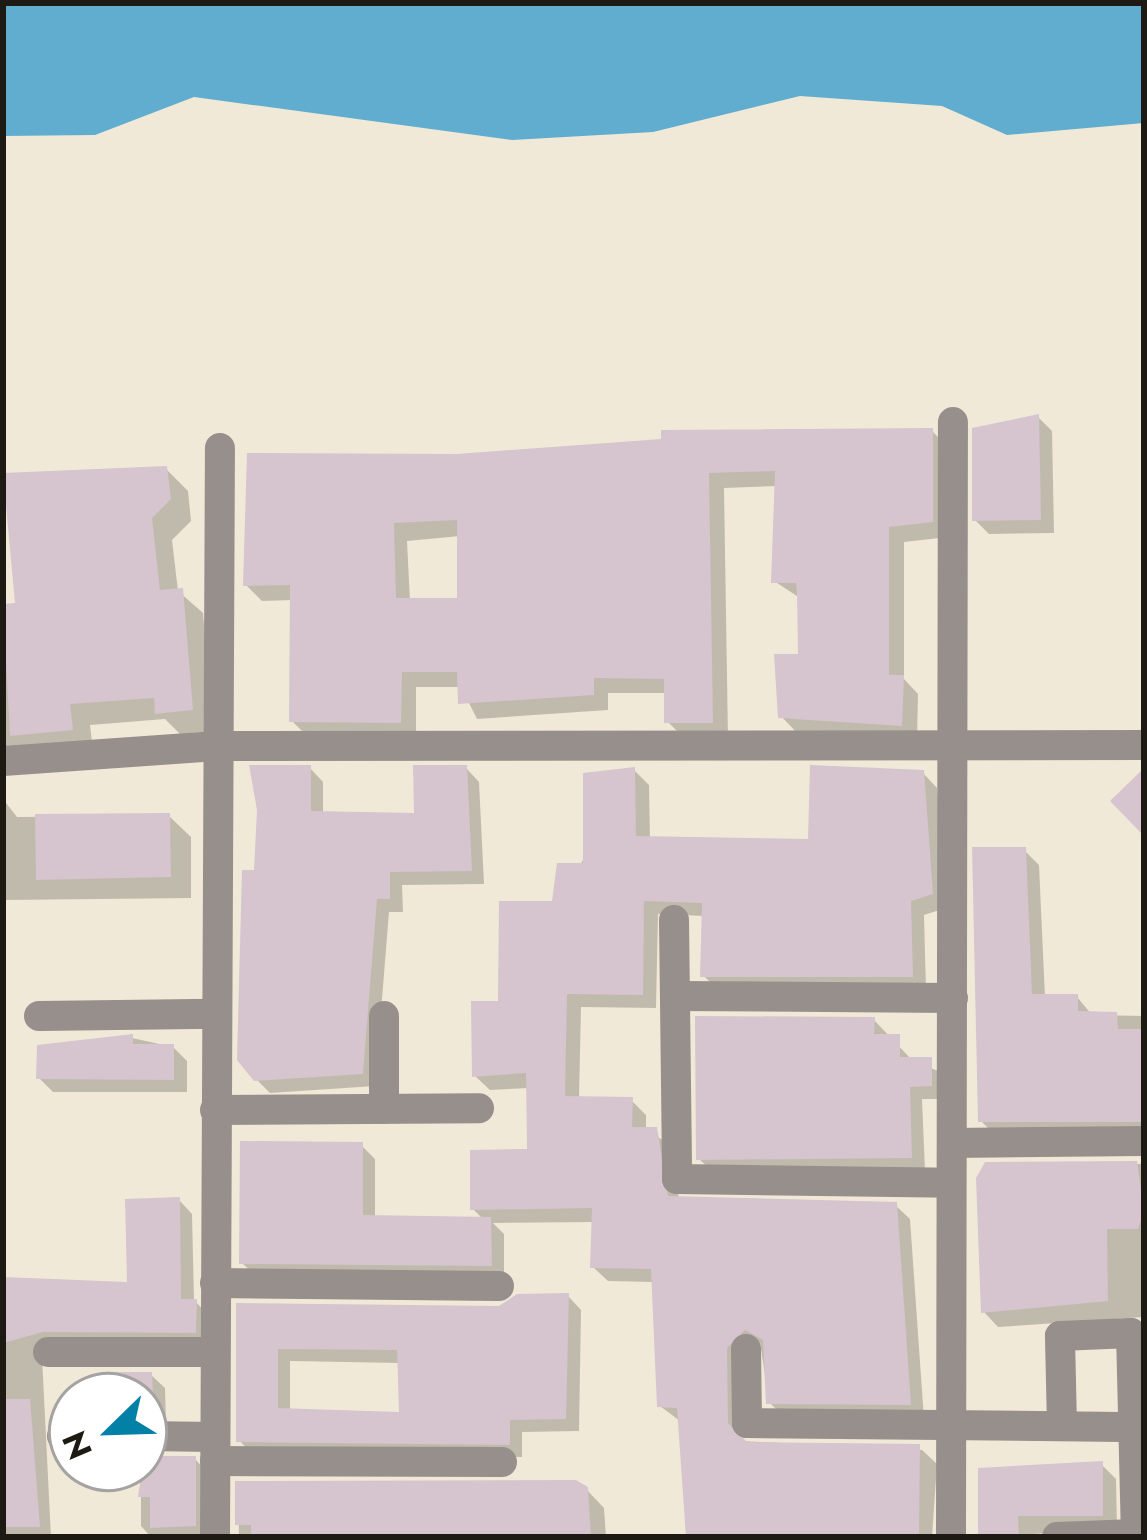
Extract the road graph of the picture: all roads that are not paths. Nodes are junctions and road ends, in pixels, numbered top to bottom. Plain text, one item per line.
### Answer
1 (953, 422) dead end
2 (220, 448) dead end
3 (955, 744) junction
4 (1144, 745) edge
5 (220, 746) junction
6 (3, 761) edge
7 (674, 920) dead end
8 (675, 996) junction
9 (953, 998) junction
10 (215, 1014) junction
11 (39, 1016) dead end
12 (384, 1016) dead end
13 (479, 1108) dead end
14 (384, 1109) junction
15 (215, 1110) junction
16 (1144, 1141) edge
17 (952, 1143) junction
18 (952, 1183) junction
19 (215, 1283) junction
20 (499, 1286) dead end
21 (746, 1349) dead end
22 (48, 1352) dead end
23 (215, 1352) junction
24 (950, 1426) junction
25 (1062, 1426) junction
26 (1139, 1427) edge
27 (168, 1440) edge
28 (215, 1449) junction
29 (502, 1462) dead end
30 (1136, 1535) edge
31 (215, 1537) edge
32 (951, 1537) edge
33 (1057, 1537) edge

1 - 3 street
2 - 5 street
3 - 4 street
3 - 5 street
3 - 9 street
5 - 6 street
5 - 10 street
7 - 8 street
8 - 9 street
8 - 18 street
9 - 17 street
10 - 11 street
10 - 15 street
12 - 14 street
13 - 14 street
14 - 15 street
15 - 19 street
16 - 17 street
17 - 18 street
18 - 24 street
19 - 20 street
19 - 23 street
21 - 24 street
22 - 23 street
23 - 28 street
24 - 25 street
24 - 32 street
25 - 26 street
25 - 26 street
26 - 30 street
27 - 28 street
28 - 29 street
28 - 31 street
30 - 33 street

